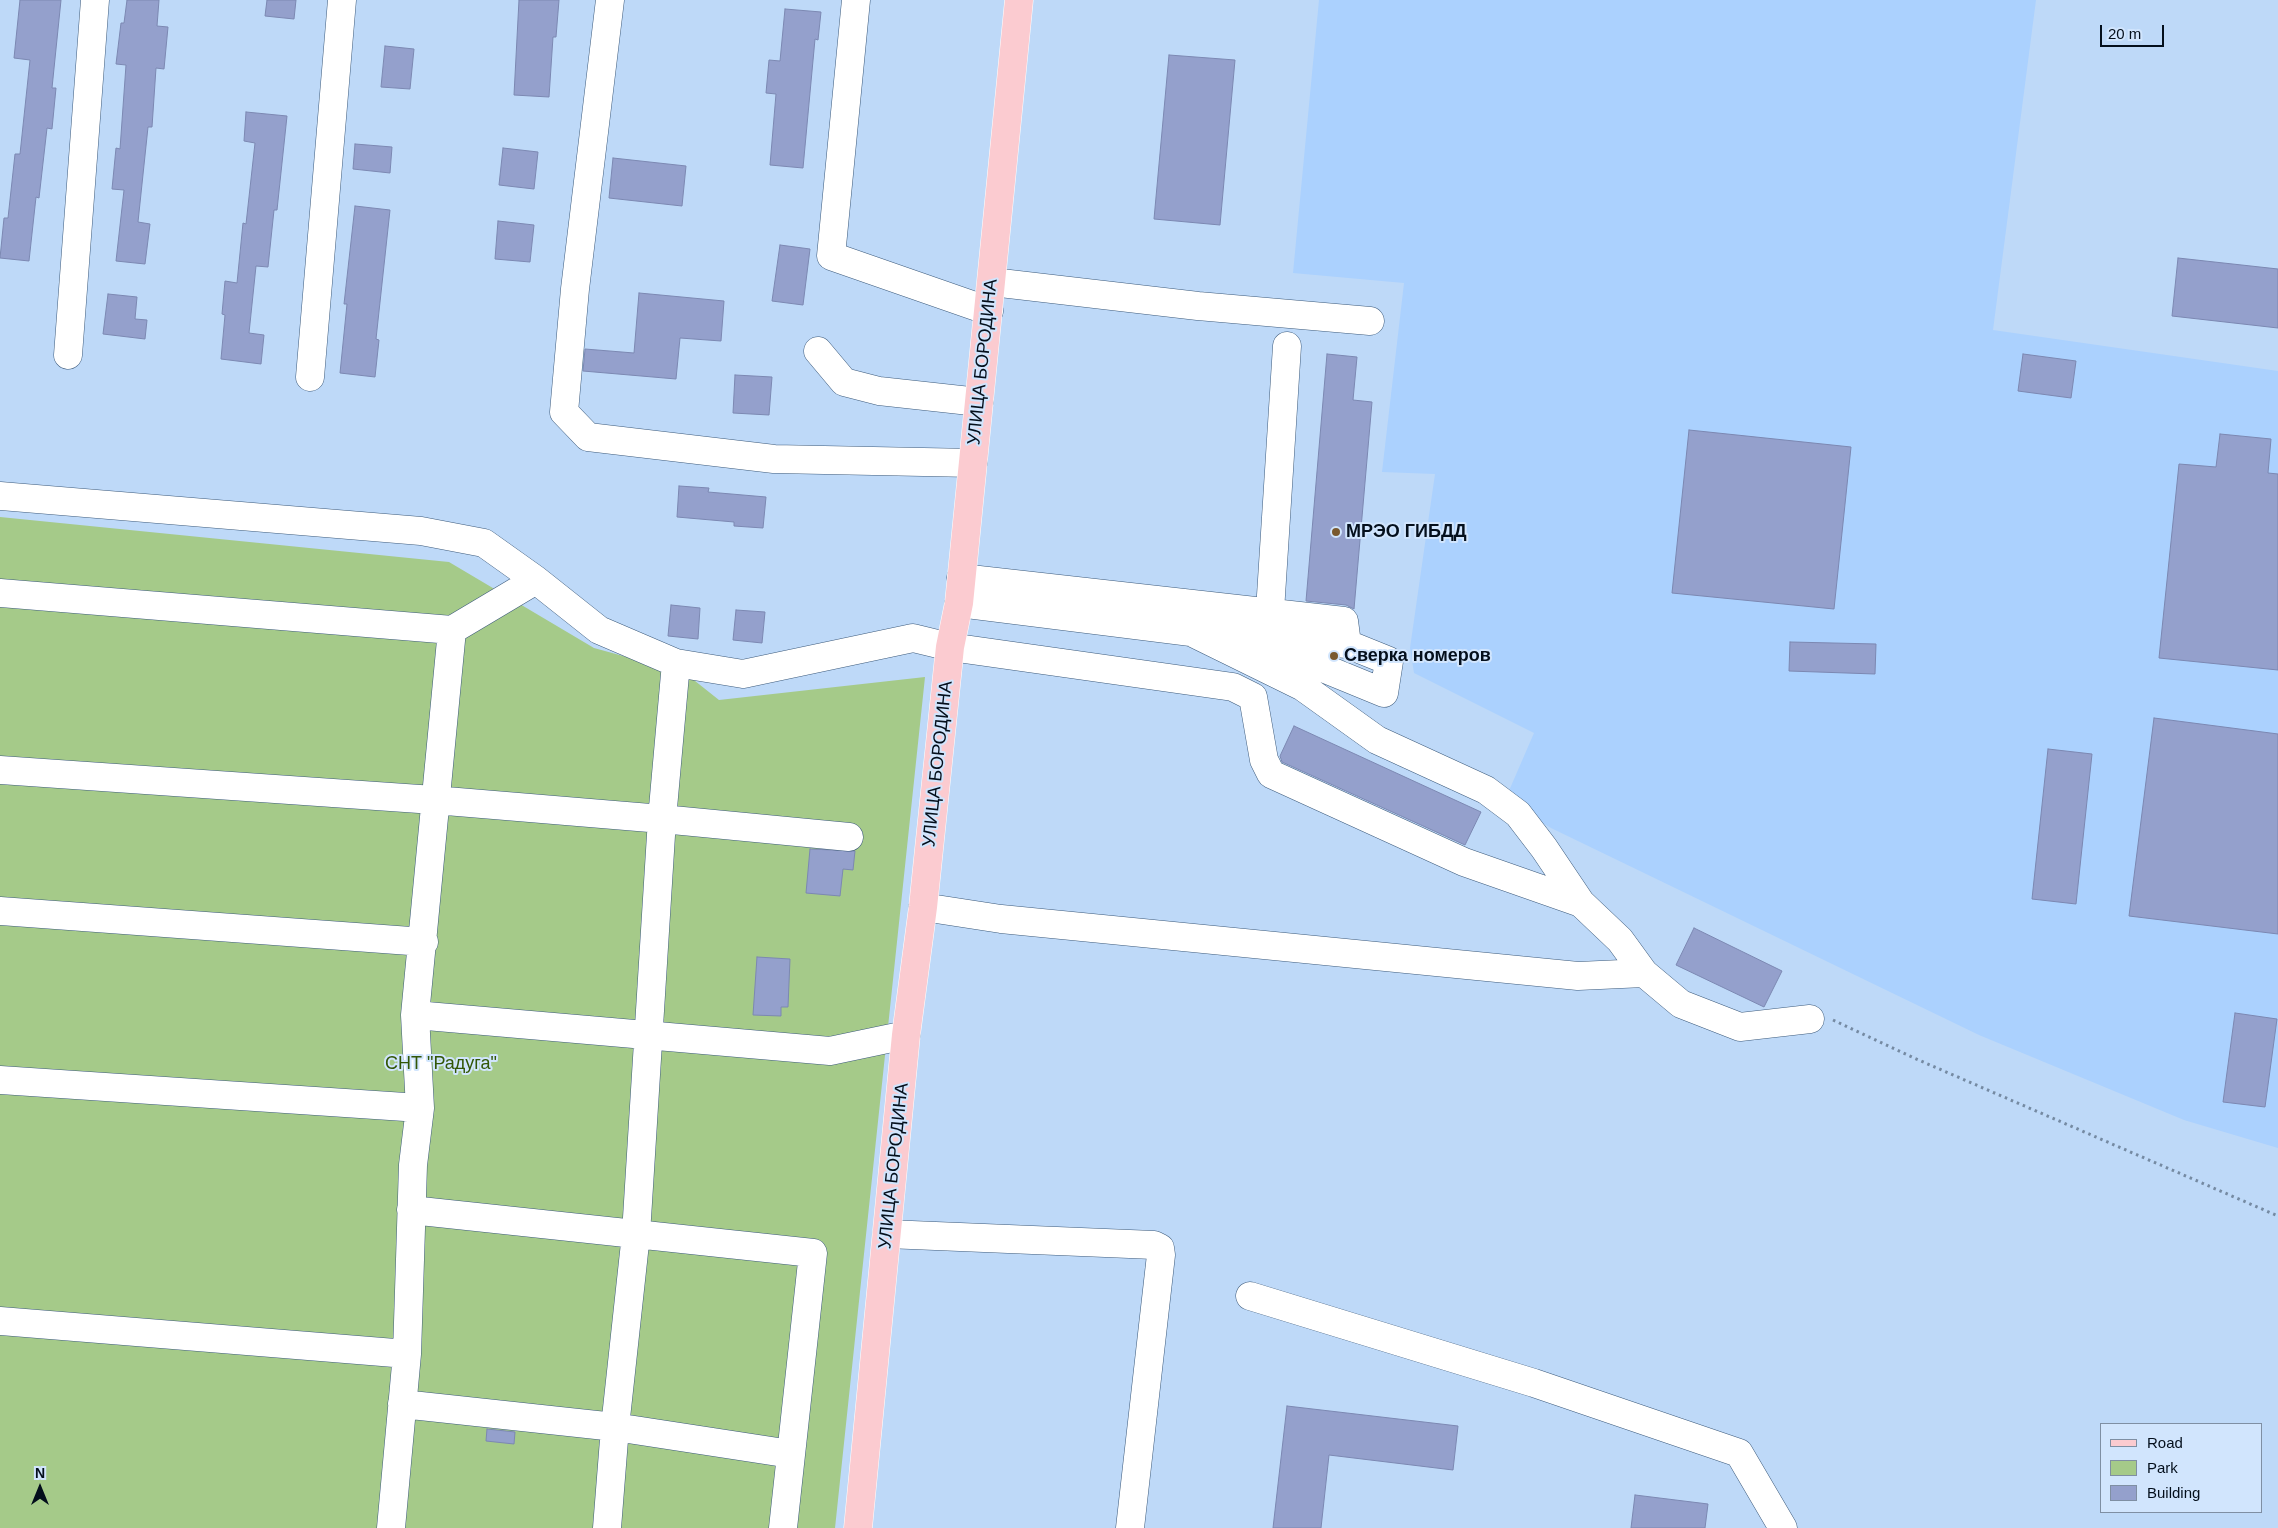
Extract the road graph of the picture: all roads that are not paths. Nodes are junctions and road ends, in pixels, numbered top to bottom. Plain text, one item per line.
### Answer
1 (95, 0) edge
2 (342, 0) edge
3 (610, 0) edge
4 (856, 0) edge
5 (1019, 0) edge
6 (992, 282) junction
7 (989, 311) junction
8 (1370, 321) dead end
9 (1287, 346) dead end
10 (818, 351) dead end
11 (68, 355) dead end
12 (310, 377) dead end
13 (979, 402) junction
14 (973, 463) junction
15 (0, 496) edge
16 (536, 580) junction
17 (960, 590) junction
18 (0, 593) edge
19 (1270, 612) junction
20 (452, 630) junction
21 (1191, 632) junction
22 (1249, 637) junction
23 (1347, 644) junction
24 (950, 646) junction
25 (676, 663) junction
26 (0, 770) edge
27 (434, 800) junction
28 (662, 819) junction
29 (849, 837) dead end
30 (1581, 903) junction
31 (923, 907) junction
32 (0, 911) edge
33 (424, 942) junction
34 (1644, 973) junction
35 (416, 1015) junction
36 (1810, 1019) road end
37 (649, 1035) junction
38 (906, 1035) junction
39 (0, 1080) edge
40 (420, 1108) junction
41 (411, 1210) junction
42 (636, 1234) junction
43 (887, 1234) junction
44 (1250, 1296) dead end
45 (0, 1321) edge
46 (407, 1354) junction
47 (402, 1404) junction
48 (616, 1427) junction
49 (791, 1454) junction
50 (391, 1528) edge
51 (607, 1528) edge
52 (783, 1528) edge
53 (858, 1528) edge
54 (1130, 1528) edge
55 (1783, 1528) edge

1 - 11 street
2 - 12 street
3 - 14 street
4 - 7 street
5 - 6 main road, УЛИЦА БОРОДИНА
6 - 7 main road, УЛИЦА БОРОДИНА
6 - 8 street
7 - 13 main road, УЛИЦА БОРОДИНА
9 - 19 street
10 - 13 street
13 - 14 main road, УЛИЦА БОРОДИНА
14 - 17 main road, УЛИЦА БОРОДИНА
15 - 16 street
16 - 20 street
16 - 25 street
17 - 19 street
17 - 21 street
17 - 24 main road, УЛИЦА БОРОДИНА
18 - 20 street
19 - 23 street
20 - 27 street
21 - 22 street
21 - 30 street
22 - 23 street
22 - 23 street
24 - 25 street
24 - 30 street
24 - 31 main road, УЛИЦА БОРОДИНА
25 - 28 street
26 - 27 street
27 - 28 street
27 - 33 street
28 - 29 street
28 - 37 street
30 - 34 street
31 - 34 street
31 - 38 main road, УЛИЦА БОРОДИНА
32 - 33 street
33 - 35 street
34 - 36 street
35 - 37 street
35 - 40 street
37 - 38 street
37 - 42 street
38 - 43 main road, УЛИЦА БОРОДИНА
39 - 40 street
40 - 41 street
41 - 42 street
41 - 46 street
42 - 48 street
42 - 49 street
43 - 53 main road, УЛИЦА БОРОДИНА
43 - 54 street
44 - 55 street
45 - 46 street
46 - 47 street
47 - 48 street
47 - 50 street
48 - 49 street
48 - 51 street
49 - 52 street

